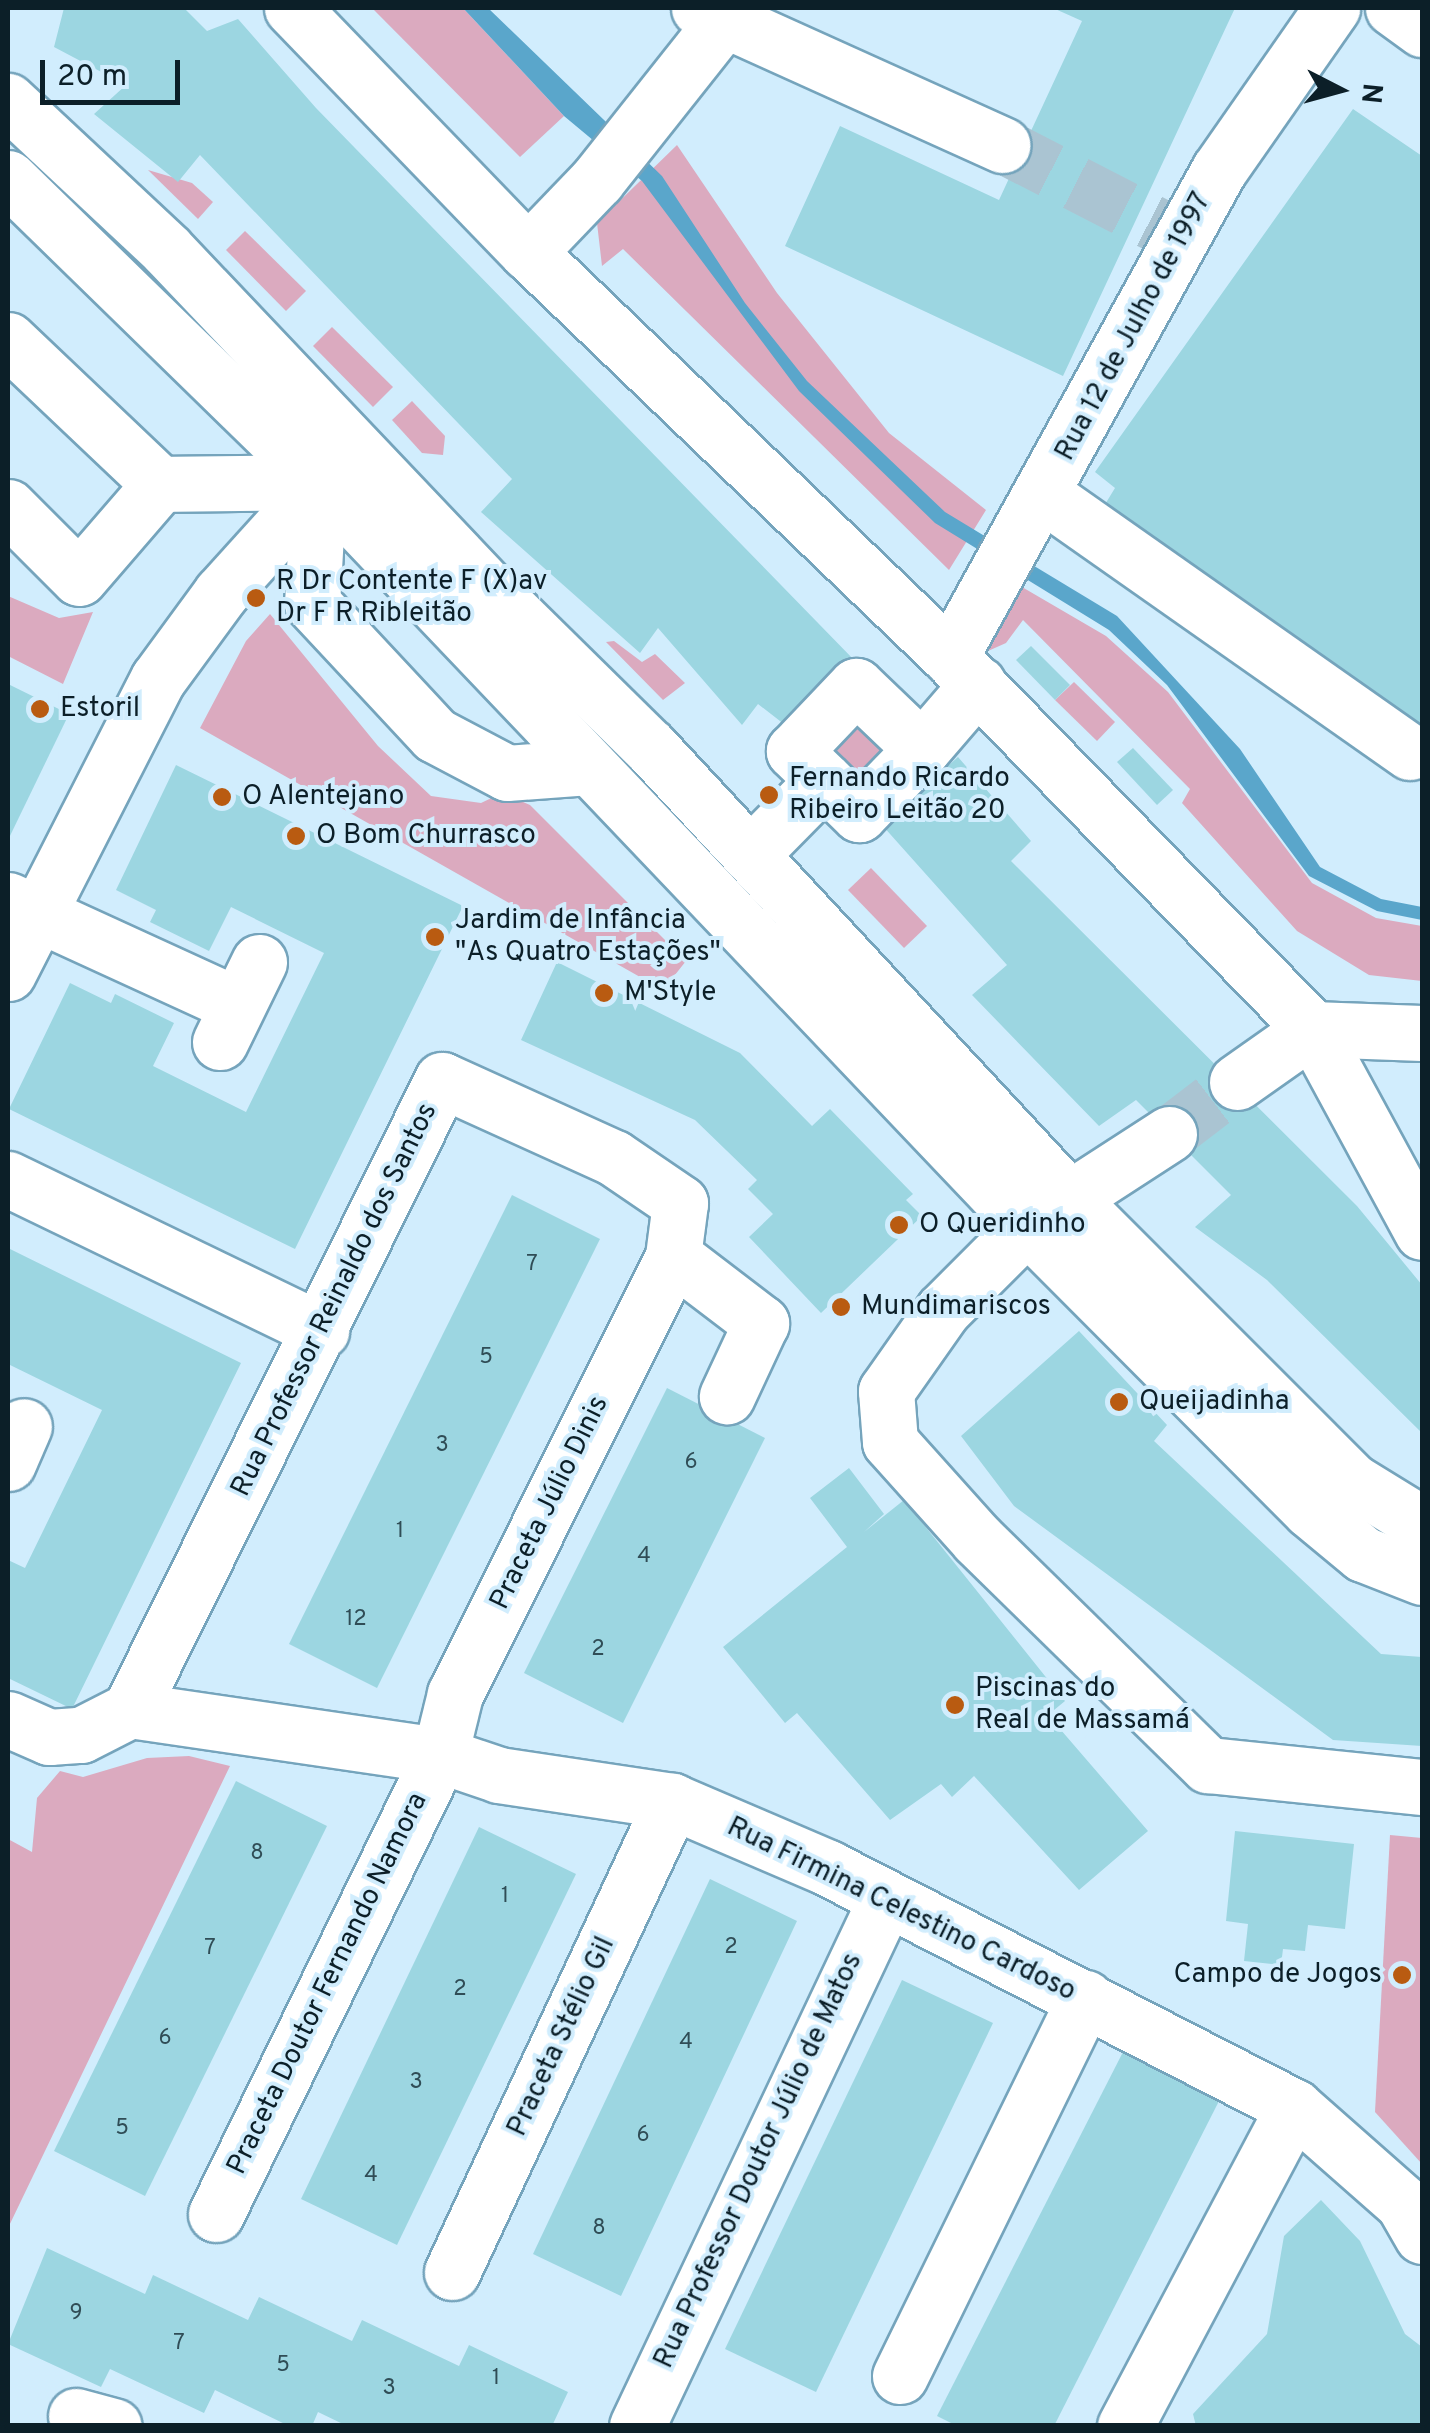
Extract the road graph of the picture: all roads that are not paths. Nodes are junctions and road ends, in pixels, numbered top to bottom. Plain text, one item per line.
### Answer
1 (292, 8) edge
2 (1332, 8) edge
3 (1393, 8) edge
4 (711, 14) edge
5 (1422, 29) edge
6 (11, 101) edge
7 (1002, 144) tunnel mouth
8 (8, 178) edge
9 (528, 252) junction
10 (8, 340) edge
11 (336, 464) junction
12 (160, 484) junction
13 (1044, 495) junction
14 (8, 507) edge
15 (964, 671) junction
16 (922, 748) junction
17 (1410, 752) dead end
18 (589, 767) junction
19 (824, 780) junction
20 (750, 856) junction
21 (22, 907) edge
22 (8, 974) edge
23 (239, 1003) dead end
24 (1312, 1029) junction
25 (1422, 1033) edge
26 (1237, 1082) tunnel mouth
27 (1170, 1134) tunnel mouth
28 (8, 1178) edge
29 (1047, 1212) junction
30 (1422, 1232) edge
31 (672, 1256) junction
32 (321, 1330) junction
33 (727, 1396) dead end
34 (1422, 1524) edge
35 (1422, 1577) edge
36 (130, 1710) junction
37 (8, 1719) edge
38 (440, 1755) junction
39 (1422, 1787) edge
40 (672, 1802) junction
41 (886, 1899) junction
42 (1085, 1998) junction
43 (1294, 2107) junction
44 (216, 2214) dead end
45 (1422, 2236) edge
46 (452, 2272) dead end
47 (900, 2376) dead end
48 (637, 2426) edge
49 (1124, 2426) edge

1 - 9 street
2 - 13 street, Rua 12 de Julho de 1997
3 - 5 street
4 - 7 street
4 - 9 street
6 - 11 street
8 - 11 street
9 - 15 street
10 - 12 street
11 - 12 street
11 - 18 street
11 - 18 street
11 - 20 street
11 - 21 street
12 - 14 street
13 - 15 street, Rua 12 de Julho de 1997
13 - 17 street
15 - 16 street, Rua 12 de Julho de 1997
15 - 24 street
16 - 19 street, Rua 12 de Julho de 1997
16 - 19 street
18 - 29 street
19 - 20 street
20 - 29 street
21 - 22 street
21 - 23 street
24 - 25 street
24 - 26 street
24 - 30 street
27 - 29 street
28 - 32 street
29 - 34 street
29 - 35 street
29 - 39 street
31 - 32 street, Rua Professor Reinaldo dos Santos
31 - 33 street
31 - 38 street, Praceta Júlio Dinis
32 - 36 street, Rua Professor Reinaldo dos Santos
36 - 37 street
36 - 38 street, Rua Firmina Celestino Cardoso
38 - 40 street, Rua Firmina Celestino Cardoso
38 - 44 street, Praceta Doutor Fernando Namora
40 - 41 street, Rua Firmina Celestino Cardoso
40 - 46 street, Praceta Stélio Gil
41 - 42 street, Rua Firmina Celestino Cardoso
41 - 48 street, Rua Professor Doutor Júlio de Matos
42 - 43 street, Rua Firmina Celestino Cardoso
42 - 47 street
43 - 45 street, Rua Firmina Celestino Cardoso
43 - 49 street

